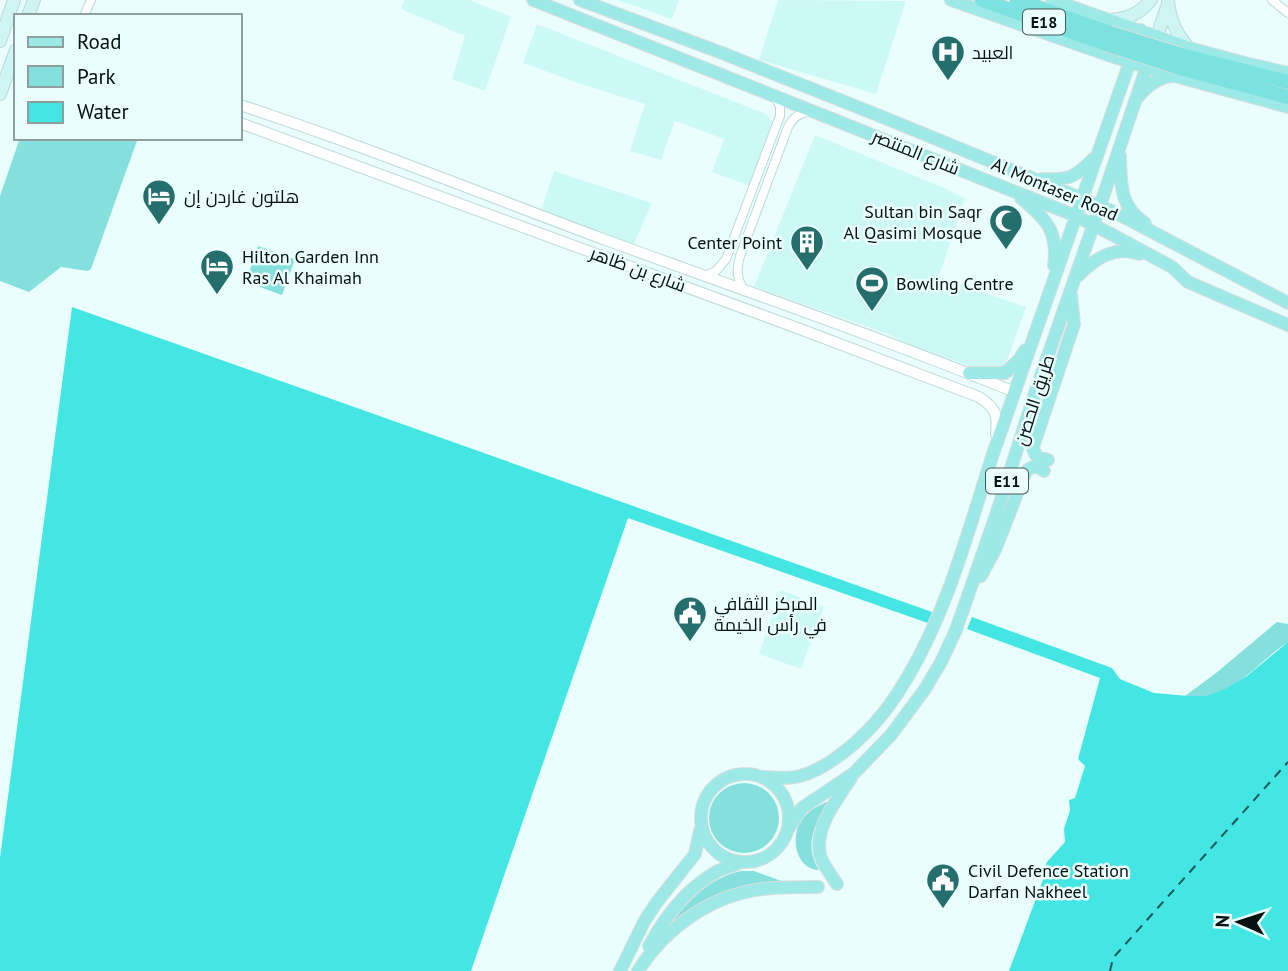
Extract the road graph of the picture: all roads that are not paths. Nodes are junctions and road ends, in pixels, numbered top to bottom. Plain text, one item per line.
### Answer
1 (14, 0) edge
2 (533, 0) edge
3 (580, 0) edge
4 (950, 0) edge
5 (982, 0) edge
6 (1017, 0) edge
7 (1052, 0) edge
8 (1151, 0) edge
9 (1272, 0) edge
10 (1169, 1) edge
11 (1288, 13) edge
12 (1141, 30) junction
13 (1157, 36) junction
14 (1109, 38) junction
15 (0, 41) edge
16 (1180, 61) junction
17 (1130, 62) junction
18 (1147, 67) junction
19 (12, 68) edge
20 (1288, 73) edge
21 (1288, 82) edge
22 (1121, 86) junction
23 (0, 94) edge
24 (773, 95) junction
25 (1288, 97) edge
26 (1136, 99) junction
27 (242, 106) edge
28 (1288, 107) edge
29 (816, 112) junction
30 (779, 121) junction
31 (242, 123) edge
32 (788, 128) junction
33 (1120, 147) junction
34 (1098, 153) junction
35 (353, 164) junction
36 (403, 164) junction
37 (1032, 179) junction
38 (1013, 191) junction
39 (1082, 199) junction
40 (1100, 206) junction
41 (1076, 216) junction
42 (1094, 225) junction
43 (1180, 247) junction
44 (726, 259) junction
45 (737, 267) junction
46 (1172, 267) junction
47 (704, 276) junction
48 (1052, 286) junction
49 (1072, 286) junction
50 (744, 291) junction
51 (1288, 303) edge
52 (834, 323) junction
53 (1288, 325) edge
54 (800, 329) junction
55 (1036, 331) junction
56 (969, 373) junction
57 (1015, 392) junction
58 (995, 450) junction
59 (996, 515) junction
60 (971, 590) junction
61 (854, 773) junction
62 (763, 777) junction
63 (701, 827) junction
64 (788, 831) junction
65 (741, 863) junction
66 (837, 884) dead end
67 (818, 887) dead end
68 (620, 971) edge
69 (637, 971) edge

1 - 15 main road
2 - 24 main road, شارع المنتصر
3 - 37 main road, Al Montaser Road
4 - 14 main road
5 - 14 highway, E18
6 - 14 highway, E18
7 - 14 main road
8 - 12 main road
8 - 14 main road
9 - 11 street
10 - 13 main road
10 - 16 main road
12 - 13 main road
12 - 14 main road
12 - 17 main road, طريق الحصن / E11
13 - 16 main road
13 - 18 main road, طريق الحصن / E11
14 - 16 highway, E18, bridge
14 - 17 main road
14 - 22 main road
16 - 18 main road
16 - 20 main road
16 - 21 highway, E18
16 - 25 highway, E18
16 - 26 main road
16 - 28 main road
17 - 18 main road
17 - 22 main road, طريق الحصن / E11
18 - 26 main road, طريق الحصن / E11
19 - 23 main road
22 - 34 main road, طريق الحصن / E11
24 - 29 main road, شارع المنتصر
24 - 30 street
26 - 33 main road, طريق الحصن / E11
27 - 36 street, شارع بن ظاهر
29 - 32 street
29 - 38 main road, شارع المنتصر
30 - 32 street
30 - 44 street
31 - 35 street, شارع بن ظاهر
32 - 45 street
33 - 40 main road, طريق الحصن / E11
33 - 43 main road
34 - 37 main road
34 - 39 main road, طريق الحصن / E11
35 - 36 street
35 - 54 street, شارع بن ظاهر
36 - 47 street, شارع بن ظاهر
37 - 39 main road, Al Montaser Road
38 - 41 main road, شارع المنتصر
38 - 48 main road
39 - 40 main road, Al Montaser Road
39 - 41 main road, طريق الحصن / E11
40 - 42 main road, طريق الحصن / E11
40 - 43 main road, Al Montaser Road
41 - 42 main road, شارع المنتصر
41 - 48 main road, طريق الحصن / E11
42 - 46 main road, شارع المنتصر
42 - 49 main road, طريق الحصن / E11
43 - 51 main road, Al Montaser Road
44 - 45 street
44 - 47 street
45 - 50 street
46 - 49 main road
46 - 53 main road, شارع المنتصر
47 - 50 street, شارع بن ظاهر
48 - 55 main road, طريق الحصن / E11
49 - 59 main road, طريق الحصن / E11
49 - 60 main road
50 - 52 street, شارع بن ظاهر
52 - 54 street
52 - 56 street, شارع بن ظاهر
54 - 58 street, شارع بن ظاهر
55 - 56 main road
55 - 57 main road, طريق الحصن / E11
56 - 57 street, شارع بن ظاهر
57 - 58 main road, طريق الحصن / E11
57 - 59 main road
58 - 62 main road, طريق الحصن / E11
59 - 60 main road, طريق الحصن / E11
60 - 61 main road, طريق الحصن / E11
61 - 64 main road, طريق الحصن / E11
61 - 66 main road
62 - 63 main road
62 - 64 main road
63 - 65 main road
63 - 68 main road
64 - 65 main road
65 - 69 main road
67 - 69 main road

